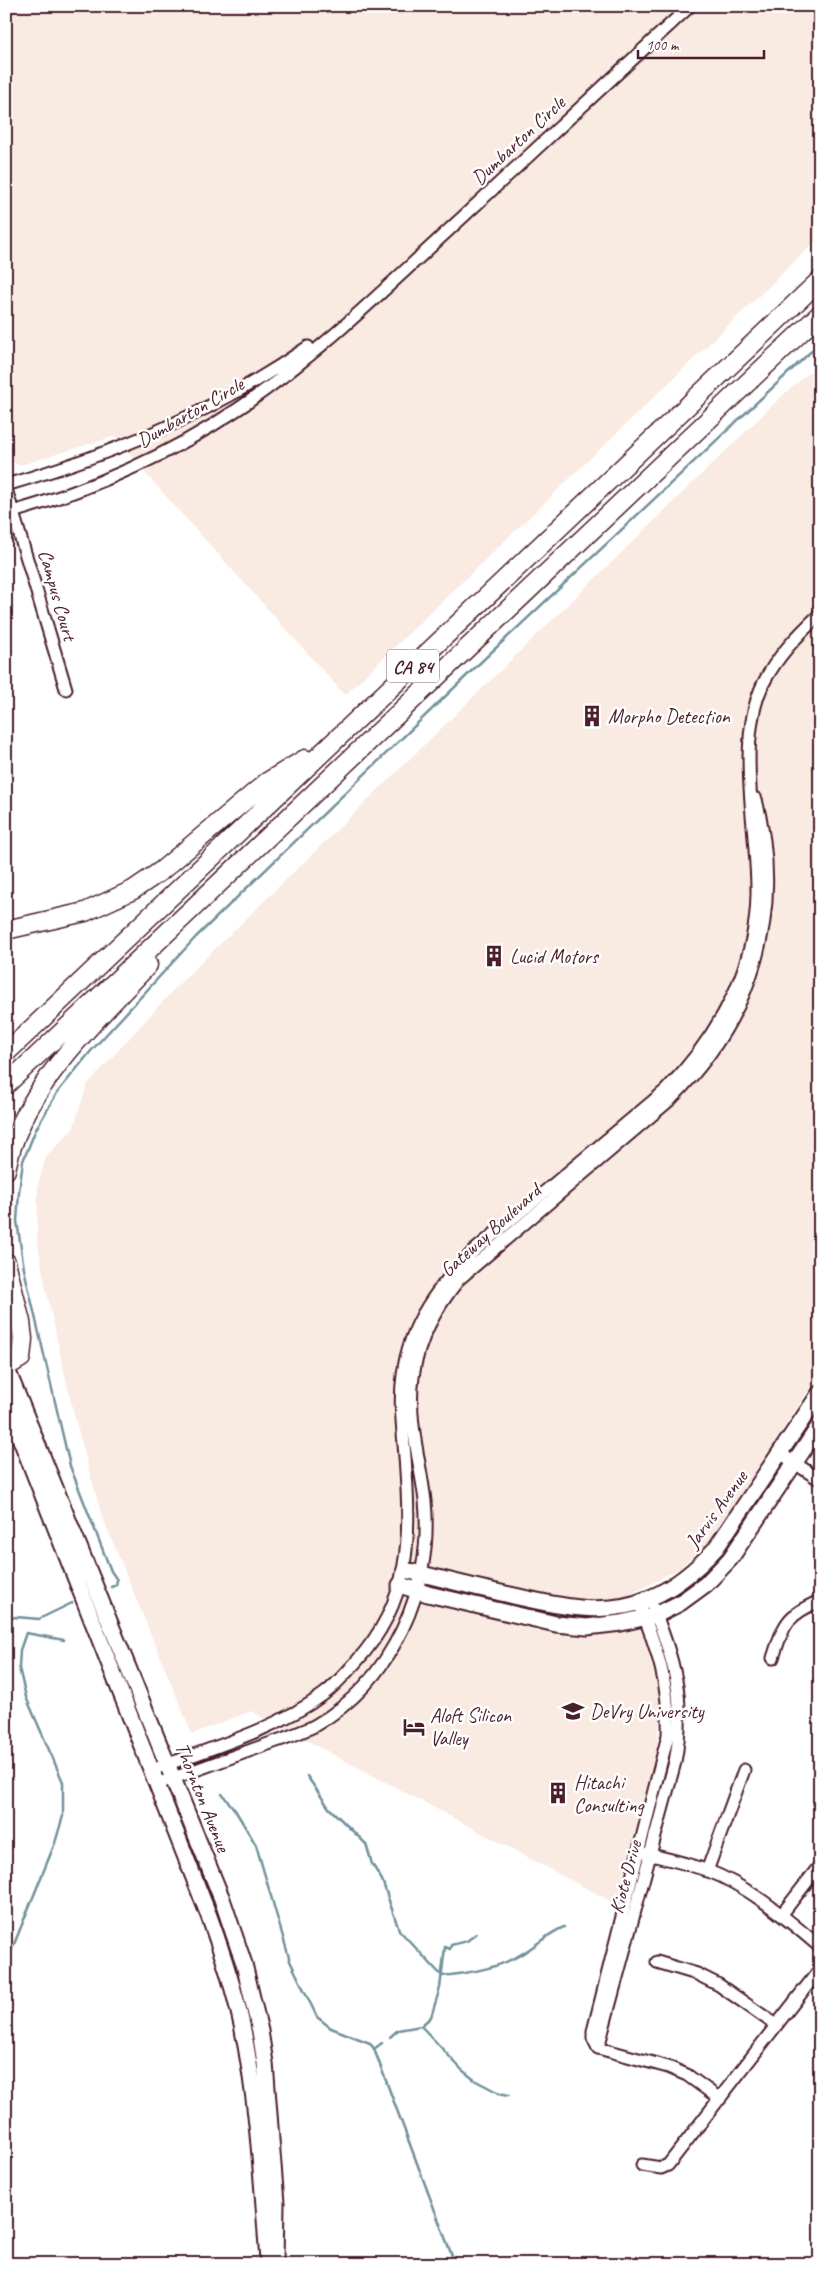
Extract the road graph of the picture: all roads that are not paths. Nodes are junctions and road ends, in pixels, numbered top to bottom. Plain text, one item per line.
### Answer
1 (690, 6) edge
2 (820, 270) edge
3 (820, 280) edge
4 (370, 302) junction
5 (820, 314) edge
6 (6, 487) edge
7 (10, 513) edge
8 (820, 614) edge
9 (66, 690) dead end
10 (305, 759) junction
11 (751, 778) junction
12 (251, 852) junction
13 (6, 930) edge
14 (6, 1042) edge
15 (6, 1053) edge
16 (6, 1085) edge
17 (6, 1170) edge
18 (6, 1262) edge
19 (6, 1367) edge
20 (820, 1393) edge
21 (6, 1402) edge
22 (820, 1425) edge
23 (780, 1453) junction
24 (795, 1463) junction
25 (820, 1480) edge
26 (405, 1570) junction
27 (421, 1574) junction
28 (400, 1585) junction
29 (416, 1590) junction
30 (644, 1600) junction
31 (820, 1601) edge
32 (650, 1616) junction
33 (773, 1658) dead end
34 (744, 1770) dead end
35 (170, 1771) junction
36 (155, 1777) junction
37 (644, 1853) junction
38 (820, 1865) edge
39 (707, 1871) junction
40 (782, 1914) junction
41 (820, 1947) edge
42 (657, 1962) dead end
43 (820, 1969) edge
44 (776, 2025) junction
45 (720, 2099) junction
46 (642, 2164) dead end
47 (268, 2264) edge
48 (275, 2264) edge

1 - 4 street, Dumbarton Circle
2 - 10 highway, CA 84
3 - 15 highway, CA 84
4 - 6 street, Dumbarton Circle
4 - 7 street, Dumbarton Circle
5 - 12 highway, CA 84
6 - 7 street, Campus Court
7 - 9 street, Campus Court
8 - 11 street, Gateway Boulevard
10 - 13 highway
10 - 14 highway, CA 84
11 - 26 street, Gateway Boulevard
11 - 27 street, Gateway Boulevard
12 - 16 highway, CA 84
12 - 17 highway
18 - 19 highway
19 - 35 main road, Thornton Avenue
20 - 23 main road, Jarvis Avenue
21 - 36 main road, Thornton Avenue
22 - 24 main road, Jarvis Avenue
23 - 24 street
23 - 30 main road, Jarvis Avenue
24 - 25 street
24 - 32 main road, Jarvis Avenue
26 - 27 main road, Jarvis Avenue
26 - 28 street, Gateway Boulevard
27 - 29 street, Gateway Boulevard
27 - 30 main road, Jarvis Avenue
28 - 29 main road, Jarvis Avenue
28 - 35 street, Gateway Boulevard
29 - 32 main road, Jarvis Avenue
29 - 35 street, Gateway Boulevard
30 - 32 street, Kiote Drive
31 - 33 street
32 - 37 street, Kiote Drive
34 - 39 street
35 - 36 street, Gateway Boulevard
35 - 48 main road, Thornton Avenue
36 - 47 main road, Thornton Avenue
37 - 39 street
37 - 45 street, Kiote Drive
38 - 40 street
39 - 40 street
40 - 41 street
42 - 44 street
43 - 44 street
44 - 45 street
45 - 46 street

